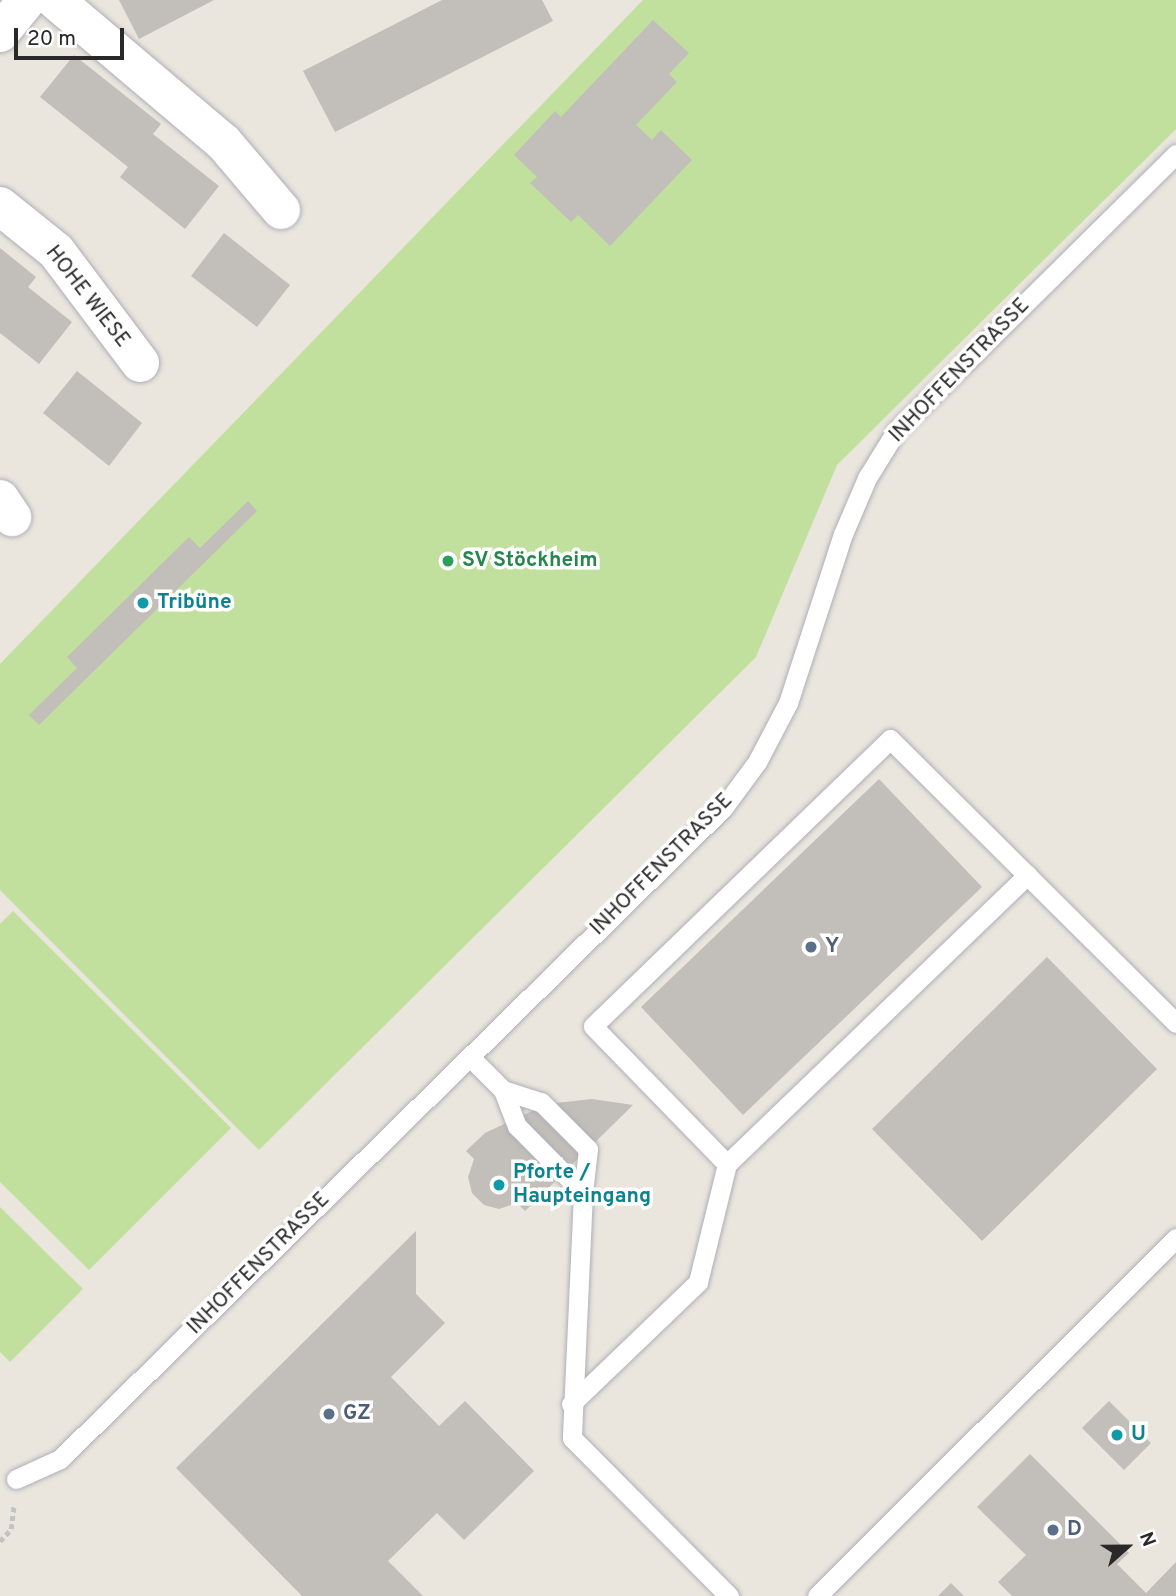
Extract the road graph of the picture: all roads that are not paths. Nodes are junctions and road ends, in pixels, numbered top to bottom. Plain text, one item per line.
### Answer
1 (27, 0) edge
2 (55, 0) edge
3 (0, 33) edge
4 (1176, 154) edge
5 (0, 206) edge
6 (281, 210) dead end
7 (140, 363) dead end
8 (1027, 875) junction
9 (1176, 1023) edge
10 (470, 1056) junction
11 (503, 1090) junction
12 (727, 1164) junction
13 (583, 1193) junction
14 (1176, 1238) edge
15 (571, 1404) junction
16 (16, 1479) road end
17 (729, 1596) edge
18 (817, 1596) edge

1 - 3 street
2 - 6 street
4 - 10 lane, INHOFFENSTRASSE
5 - 7 street, HOHE WIESE
8 - 9 lane
8 - 12 lane
8 - 12 lane
10 - 11 lane
10 - 16 lane, INHOFFENSTRASSE
11 - 13 lane
11 - 13 lane
12 - 15 lane
13 - 15 lane
14 - 18 lane
15 - 17 lane

